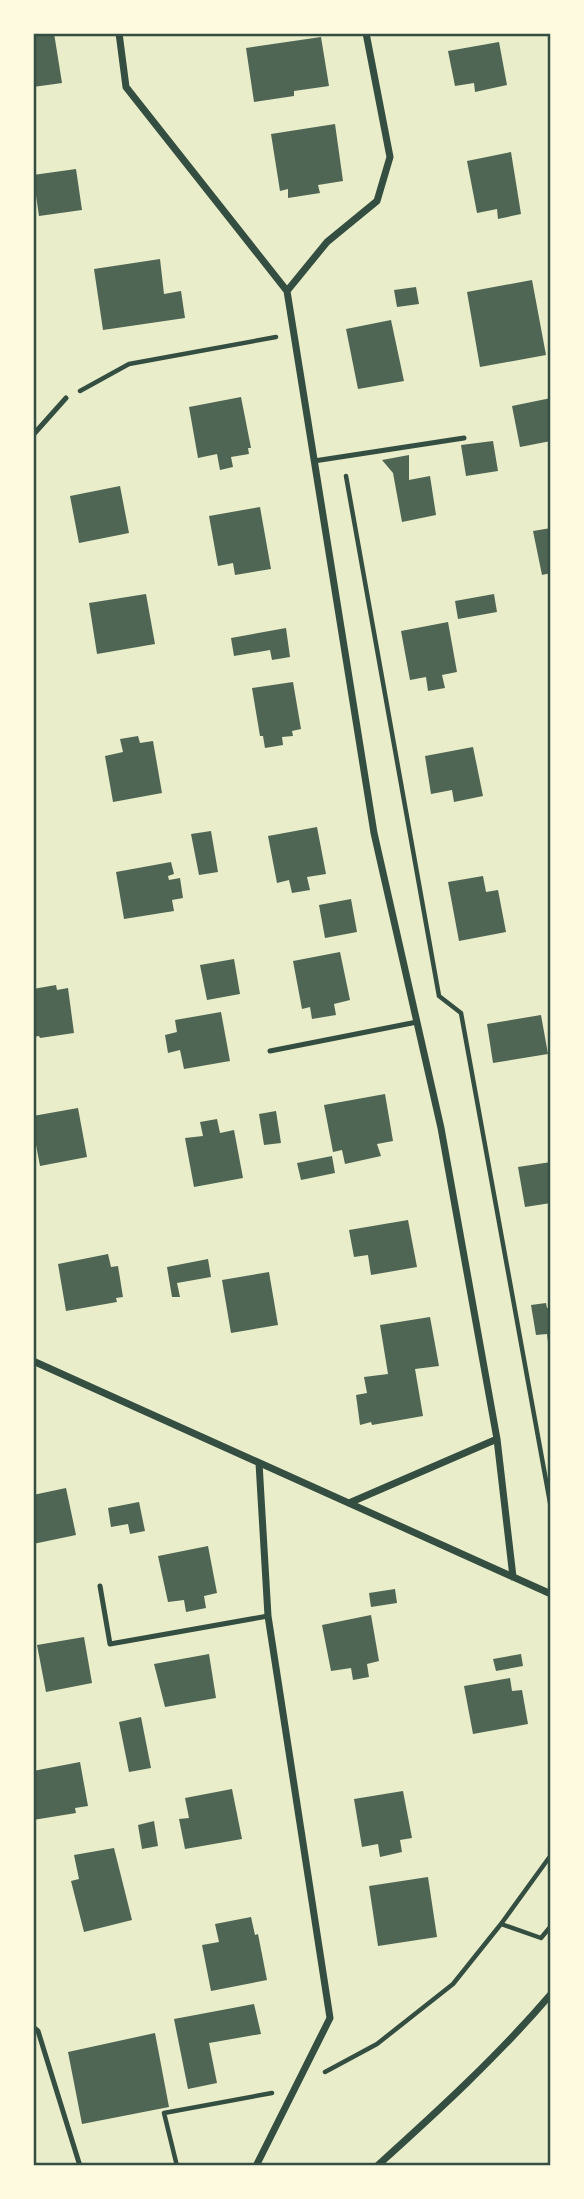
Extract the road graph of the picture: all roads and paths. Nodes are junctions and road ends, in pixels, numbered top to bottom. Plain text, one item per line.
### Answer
1 (119, 33) edge
2 (366, 33) edge
3 (287, 291) junction
4 (294, 334) junction
5 (66, 398) joint
6 (33, 435) edge
7 (464, 438) dead end
8 (342, 457) junction
9 (314, 461) junction
10 (417, 1022) junction
11 (270, 1051) dead end
12 (33, 1361) edge
13 (496, 1439) junction
14 (259, 1463) junction
15 (349, 1503) junction
16 (551, 1508) edge
17 (513, 1577) junction
18 (100, 1587) dead end
19 (551, 1594) edge
20 (268, 1616) junction
21 (551, 1855) edge
22 (501, 1924) junction
23 (551, 1926) edge
24 (551, 1994) edge
25 (33, 2027) edge
26 (295, 2088) junction
27 (79, 2166) edge
28 (177, 2166) edge
29 (256, 2166) edge
30 (377, 2166) edge

1 - 3 street
2 - 3 street
3 - 4 street
4 - 5 path
4 - 9 street
5 - 6 lane
7 - 8 lane
8 - 9 lane
8 - 16 path
9 - 10 street
10 - 11 lane
10 - 13 street
12 - 14 street
13 - 15 street
13 - 17 street
14 - 15 street
14 - 20 street
15 - 17 street
17 - 19 street
18 - 20 lane
20 - 26 street
21 - 22 path
22 - 23 path
22 - 26 path
24 - 30 street
25 - 27 lane
26 - 28 path
26 - 29 street

